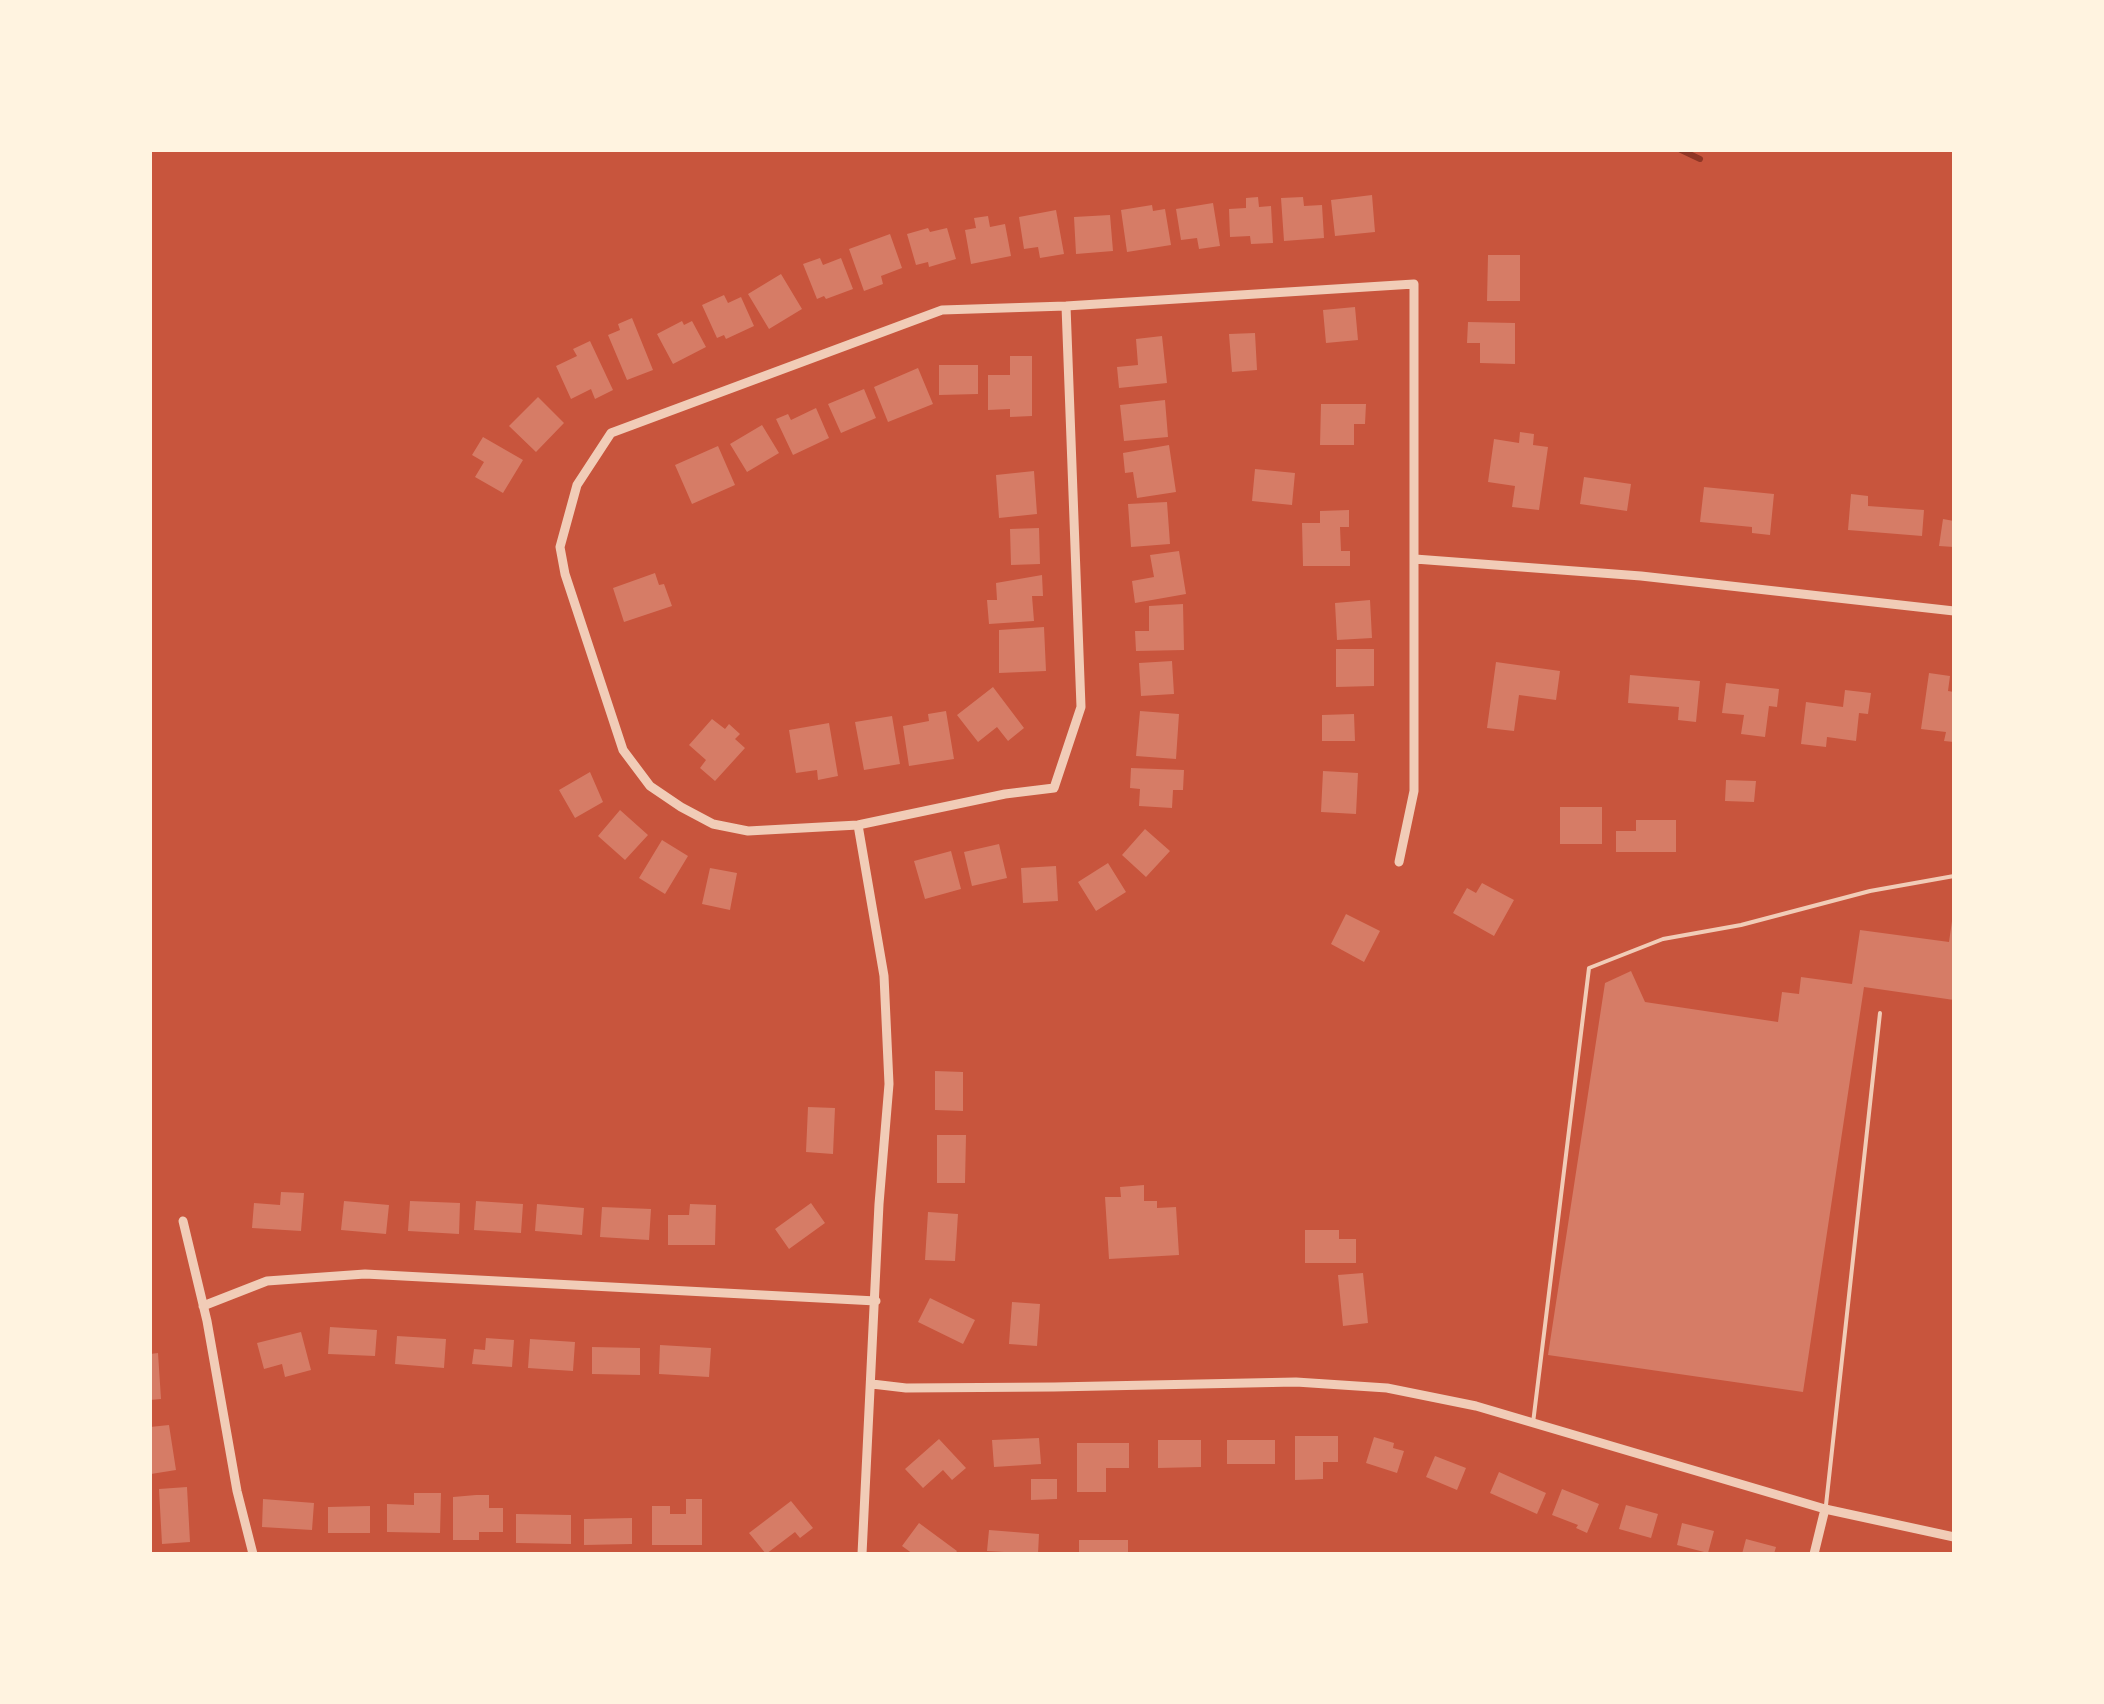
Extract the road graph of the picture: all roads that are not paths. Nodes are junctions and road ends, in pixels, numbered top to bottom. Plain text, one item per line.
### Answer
1 (1066, 306) junction
2 (1415, 559) junction
3 (1954, 611) edge
4 (858, 825) junction
5 (1400, 862) dead end
6 (1954, 876) edge
7 (1880, 1013) dead end
8 (184, 1222) dead end
9 (876, 1301) junction
10 (203, 1306) junction
11 (872, 1384) junction
12 (1533, 1422) junction
13 (1825, 1509) junction
14 (1954, 1537) edge
15 (253, 1554) edge
16 (862, 1554) edge
17 (1814, 1554) edge

1 - 2 street
1 - 4 street
1 - 4 street
2 - 3 street
2 - 5 street
4 - 9 street
6 - 12 lane
7 - 13 lane
8 - 10 street
9 - 10 street
9 - 11 street
10 - 15 street
11 - 12 street
11 - 16 street
12 - 13 street
13 - 14 street
13 - 17 street

